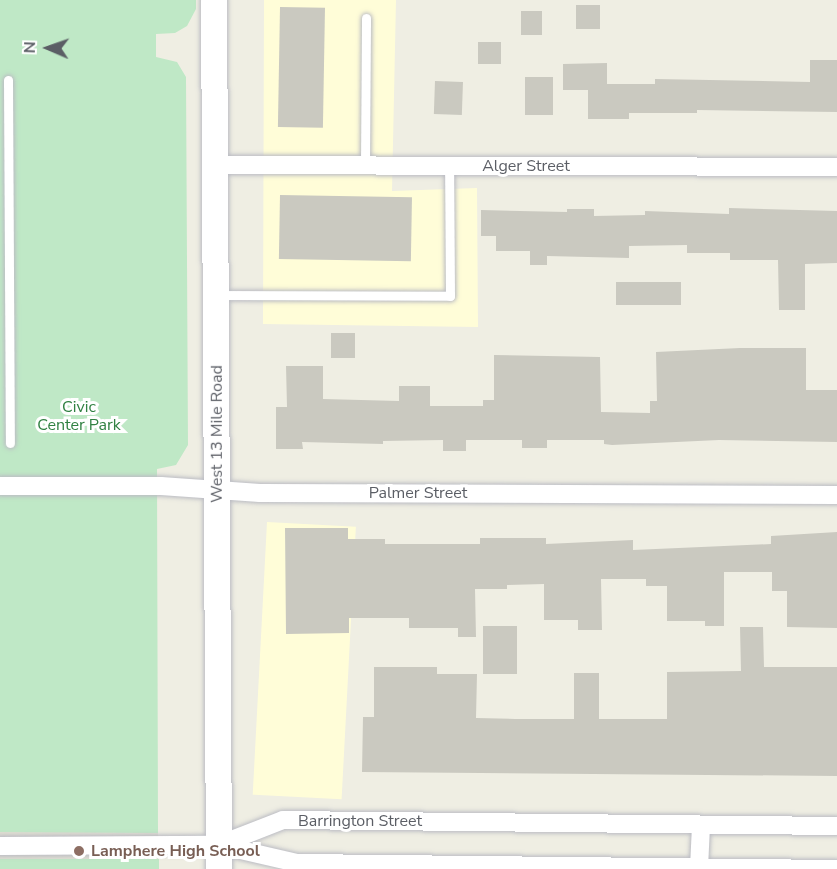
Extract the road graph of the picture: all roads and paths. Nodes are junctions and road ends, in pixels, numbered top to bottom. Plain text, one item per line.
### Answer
1 (214, 0) edge
2 (366, 18) dead end
3 (8, 80) dead end
4 (215, 165) junction
5 (365, 166) junction
6 (449, 166) junction
7 (837, 167) edge
8 (216, 295) junction
9 (5, 334) edge
10 (10, 443) dead end
11 (0, 486) edge
12 (217, 490) junction
13 (837, 495) edge
14 (701, 825) junction
15 (837, 826) edge
16 (0, 846) edge
17 (219, 857) edge
18 (699, 868) edge
19 (837, 869) edge

1 - 4 main road, West 13 Mile Road
2 - 5 lane
3 - 9 lane
4 - 5 street, Alger Street
4 - 8 main road, West 13 Mile Road
5 - 6 street, Alger Street
6 - 7 street, Alger Street
6 - 8 lane
8 - 12 main road, West 13 Mile Road
9 - 10 lane
11 - 12 street, Palmer Street
12 - 13 street, Palmer Street
12 - 17 main road, West 13 Mile Road
14 - 15 street, Barrington Street
14 - 17 street, Barrington Street
14 - 18 street
16 - 17 street
17 - 18 street
18 - 19 street

